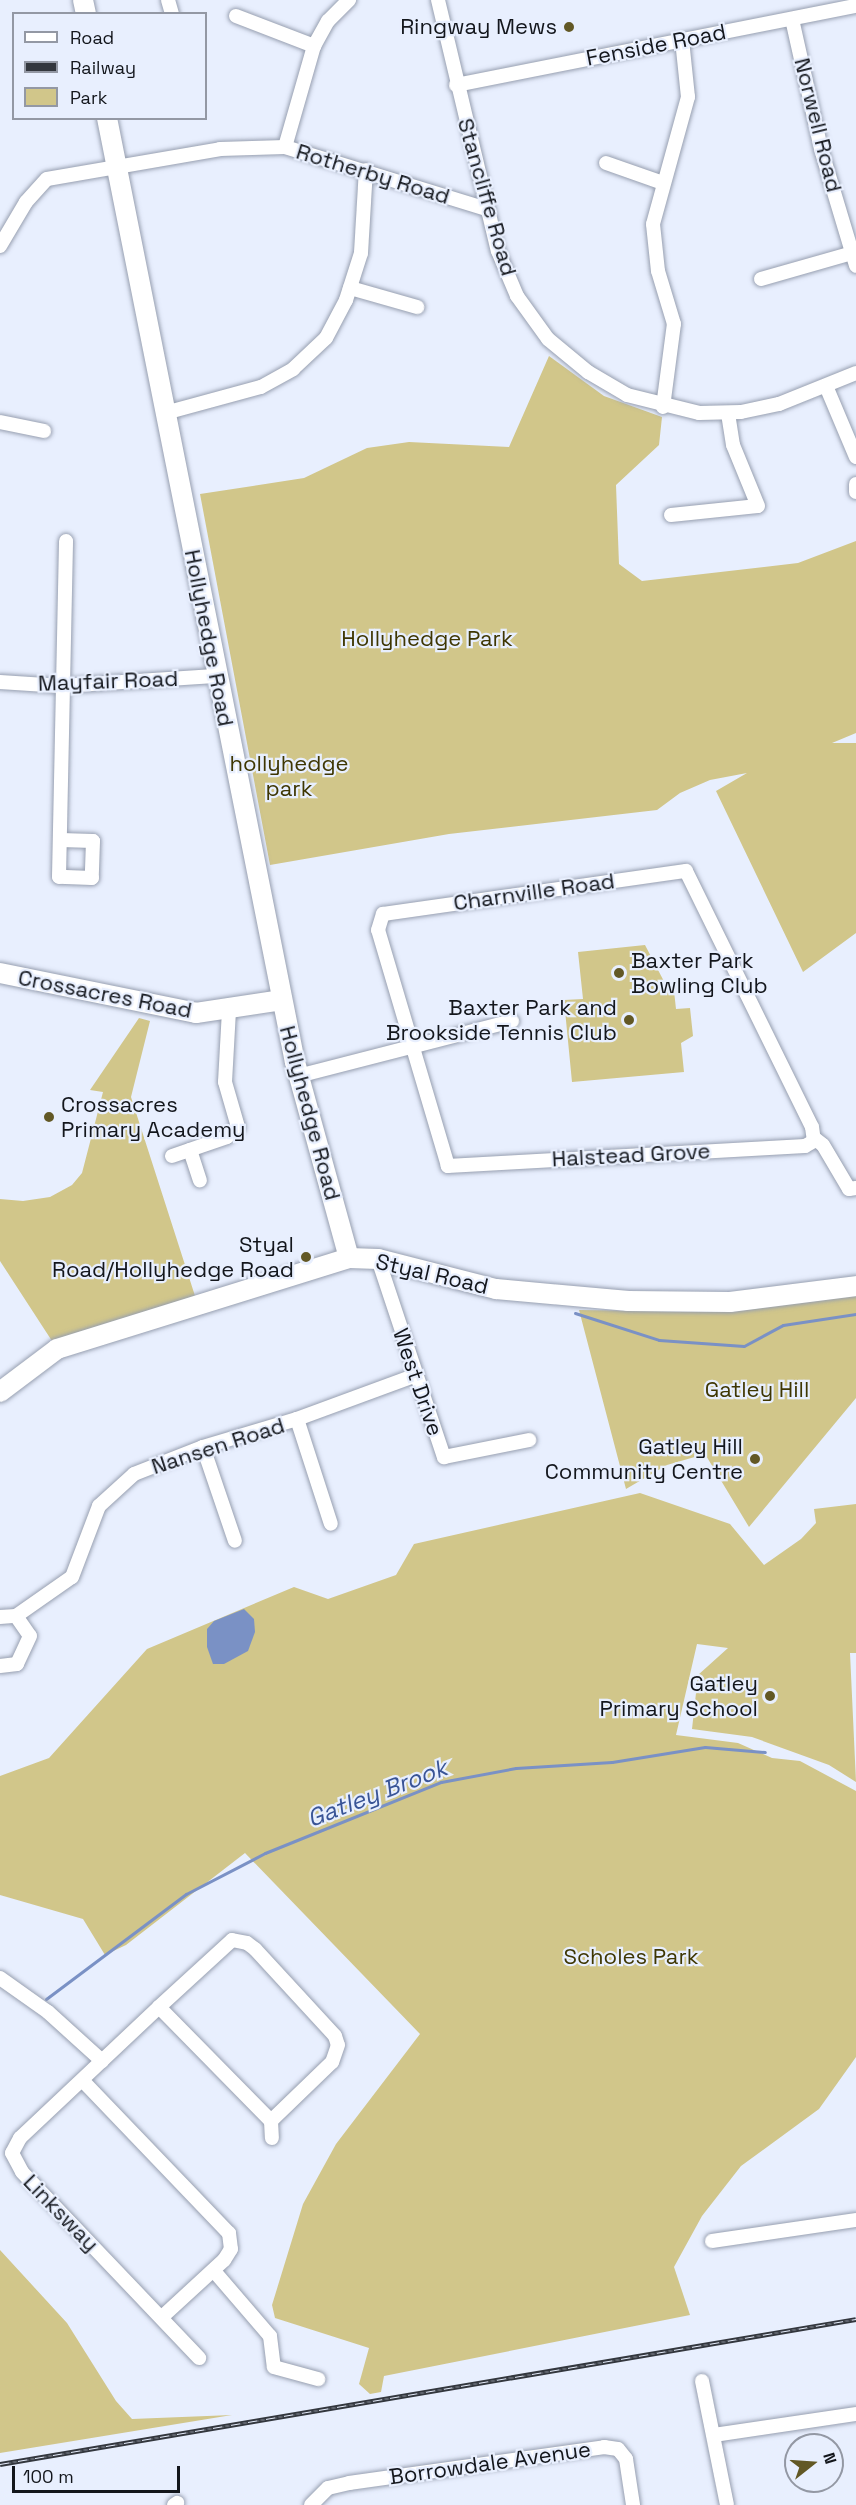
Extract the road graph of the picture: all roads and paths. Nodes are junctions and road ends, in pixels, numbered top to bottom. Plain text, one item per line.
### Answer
1 (349, 0) edge
2 (438, 0) edge
3 (811, 0) edge
4 (856, 6) edge
5 (814, 15) junction
6 (236, 16) dead end
7 (792, 19) junction
8 (682, 40) junction
9 (314, 46) junction
10 (456, 85) junction
11 (107, 120) edge
12 (285, 147) junction
13 (606, 163) dead end
14 (115, 165) junction
15 (366, 170) junction
16 (663, 183) junction
17 (486, 209) junction
18 (0, 246) edge
19 (855, 257) edge
20 (761, 279) dead end
21 (350, 288) junction
22 (417, 308) dead end
23 (856, 374) edge
24 (826, 386) junction
25 (663, 407) junction
26 (728, 413) junction
27 (165, 414) junction
28 (0, 422) edge
29 (44, 431) dead end
30 (856, 457) edge
31 (856, 484) edge
32 (856, 492) edge
33 (671, 515) dead end
34 (66, 541) dead end
35 (215, 676) junction
36 (0, 682) edge
37 (61, 686) junction
38 (61, 840) dead end
39 (0, 973) edge
40 (282, 1000) junction
41 (229, 1011) junction
42 (512, 1021) dead end
43 (411, 1047) junction
44 (298, 1076) junction
45 (814, 1139) junction
46 (190, 1150) junction
47 (172, 1156) dead end
48 (200, 1180) dead end
49 (856, 1188) edge
50 (349, 1258) junction
51 (378, 1259) junction
52 (856, 1286) edge
53 (414, 1376) junction
54 (0, 1392) edge
55 (297, 1419) junction
56 (529, 1440) dead end
57 (203, 1447) junction
58 (331, 1524) dead end
59 (235, 1541) dead end
60 (16, 1616) junction
61 (0, 1617) edge
62 (0, 1666) edge
63 (0, 1978) edge
64 (159, 2007) junction
65 (102, 2061) junction
66 (83, 2081) junction
67 (271, 2121) junction
68 (272, 2138) dead end
69 (856, 2220) edge
70 (712, 2241) dead end
71 (213, 2271) junction
72 (162, 2317) junction
73 (199, 2358) dead end
74 (318, 2379) dead end
75 (702, 2381) dead end
76 (856, 2414) edge
77 (714, 2435) junction
78 (311, 2505) edge
79 (633, 2505) edge
80 (727, 2505) edge

1 - 9 street
2 - 10 street, Stancliffe Road
3 - 5 street
4 - 5 street, Fenside Road
5 - 7 street, Fenside Road
6 - 9 street
7 - 8 street, Fenside Road
7 - 19 street, Norwell Road
8 - 10 street, Fenside Road
8 - 16 street
9 - 12 street
10 - 17 street, Stancliffe Road
11 - 14 street, Hollyhedge Road
12 - 14 street, Rotherby Road
12 - 15 street, Rotherby Road
13 - 16 street
14 - 18 street, Rotherby Road
14 - 27 street, Hollyhedge Road
15 - 17 street, Rotherby Road
15 - 21 street
16 - 25 street
17 - 25 street, Stancliffe Road
19 - 20 street
21 - 22 street
21 - 27 street
23 - 24 street, Stancliffe Road
24 - 26 street, Stancliffe Road
24 - 30 street
25 - 26 street, Stancliffe Road
26 - 33 street
27 - 35 street, Hollyhedge Road
28 - 29 street
31 - 32 street
34 - 37 street
35 - 37 street, Mayfair Road
35 - 40 street, Hollyhedge Road
36 - 37 street, Mayfair Road
37 - 38 street
39 - 41 street, Crossacres Road
40 - 41 street, Crossacres Road
40 - 44 street, Hollyhedge Road
41 - 46 street
42 - 43 street
43 - 44 street
43 - 45 street, Halstead Grove
43 - 45 street, Charnville Road
44 - 50 street, Hollyhedge Road
45 - 49 street
46 - 47 street
46 - 48 street
50 - 51 street, Styal Road
50 - 54 street, Styal Road
51 - 52 street, Styal Road
51 - 53 street, West Drive
53 - 55 street, Nansen Road
53 - 56 street, West Drive
55 - 57 street, Nansen Road
55 - 58 street
57 - 59 street
57 - 60 street, Nansen Road
60 - 61 street
60 - 62 street
63 - 65 street
64 - 65 street, Linksway
64 - 67 street
64 - 67 street, Linksway
65 - 66 street, Linksway
66 - 71 street
66 - 72 street, Linksway
67 - 68 street
69 - 70 street
71 - 72 street
71 - 74 street
72 - 73 street, Linksway
75 - 77 street
76 - 77 street
77 - 80 street
78 - 79 street, Borrowdale Avenue

